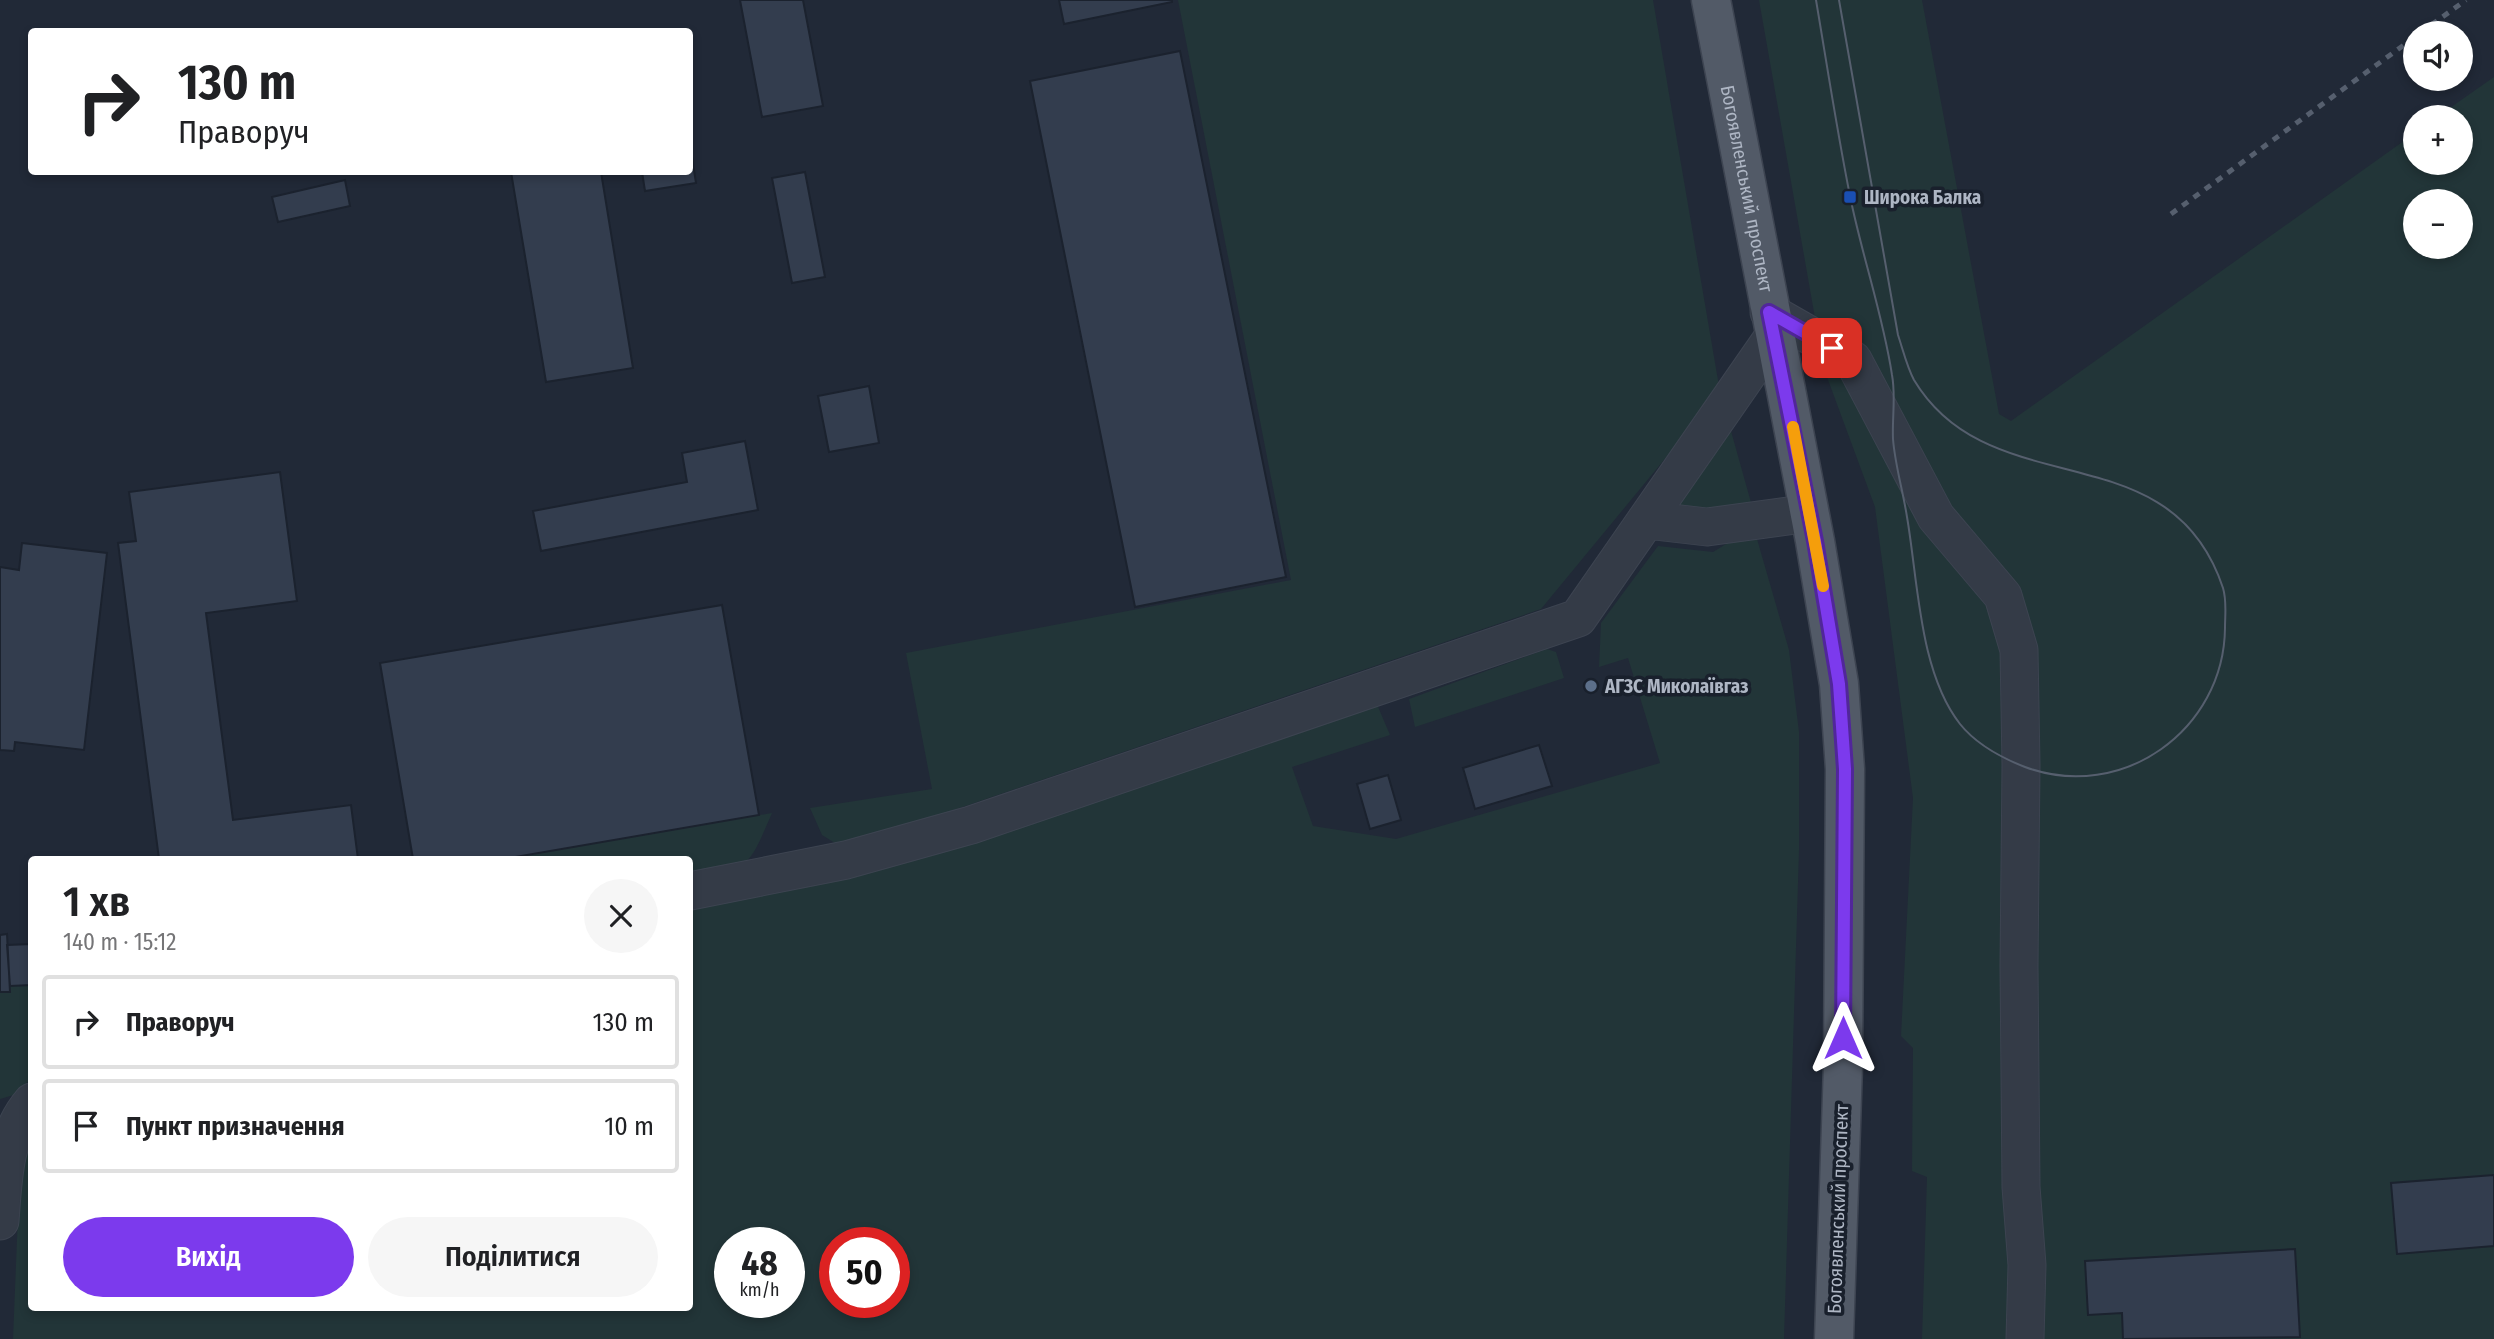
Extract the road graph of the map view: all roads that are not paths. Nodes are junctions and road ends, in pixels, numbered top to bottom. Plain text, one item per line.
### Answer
1 (1710, 0) edge
2 (1772, 324) junction
3 (1810, 513) junction
4 (1646, 520) junction
5 (693, 890) edge
6 (28, 1107) edge
7 (0, 1220) edge
8 (1834, 1339) edge
9 (2025, 1339) edge

1 - 2 main road, Богоявленський проспект
2 - 3 main road, Богоявленський проспект
2 - 4 street
2 - 9 street
3 - 4 street
3 - 8 main road, Богоявленський проспект
4 - 5 street
6 - 7 street

